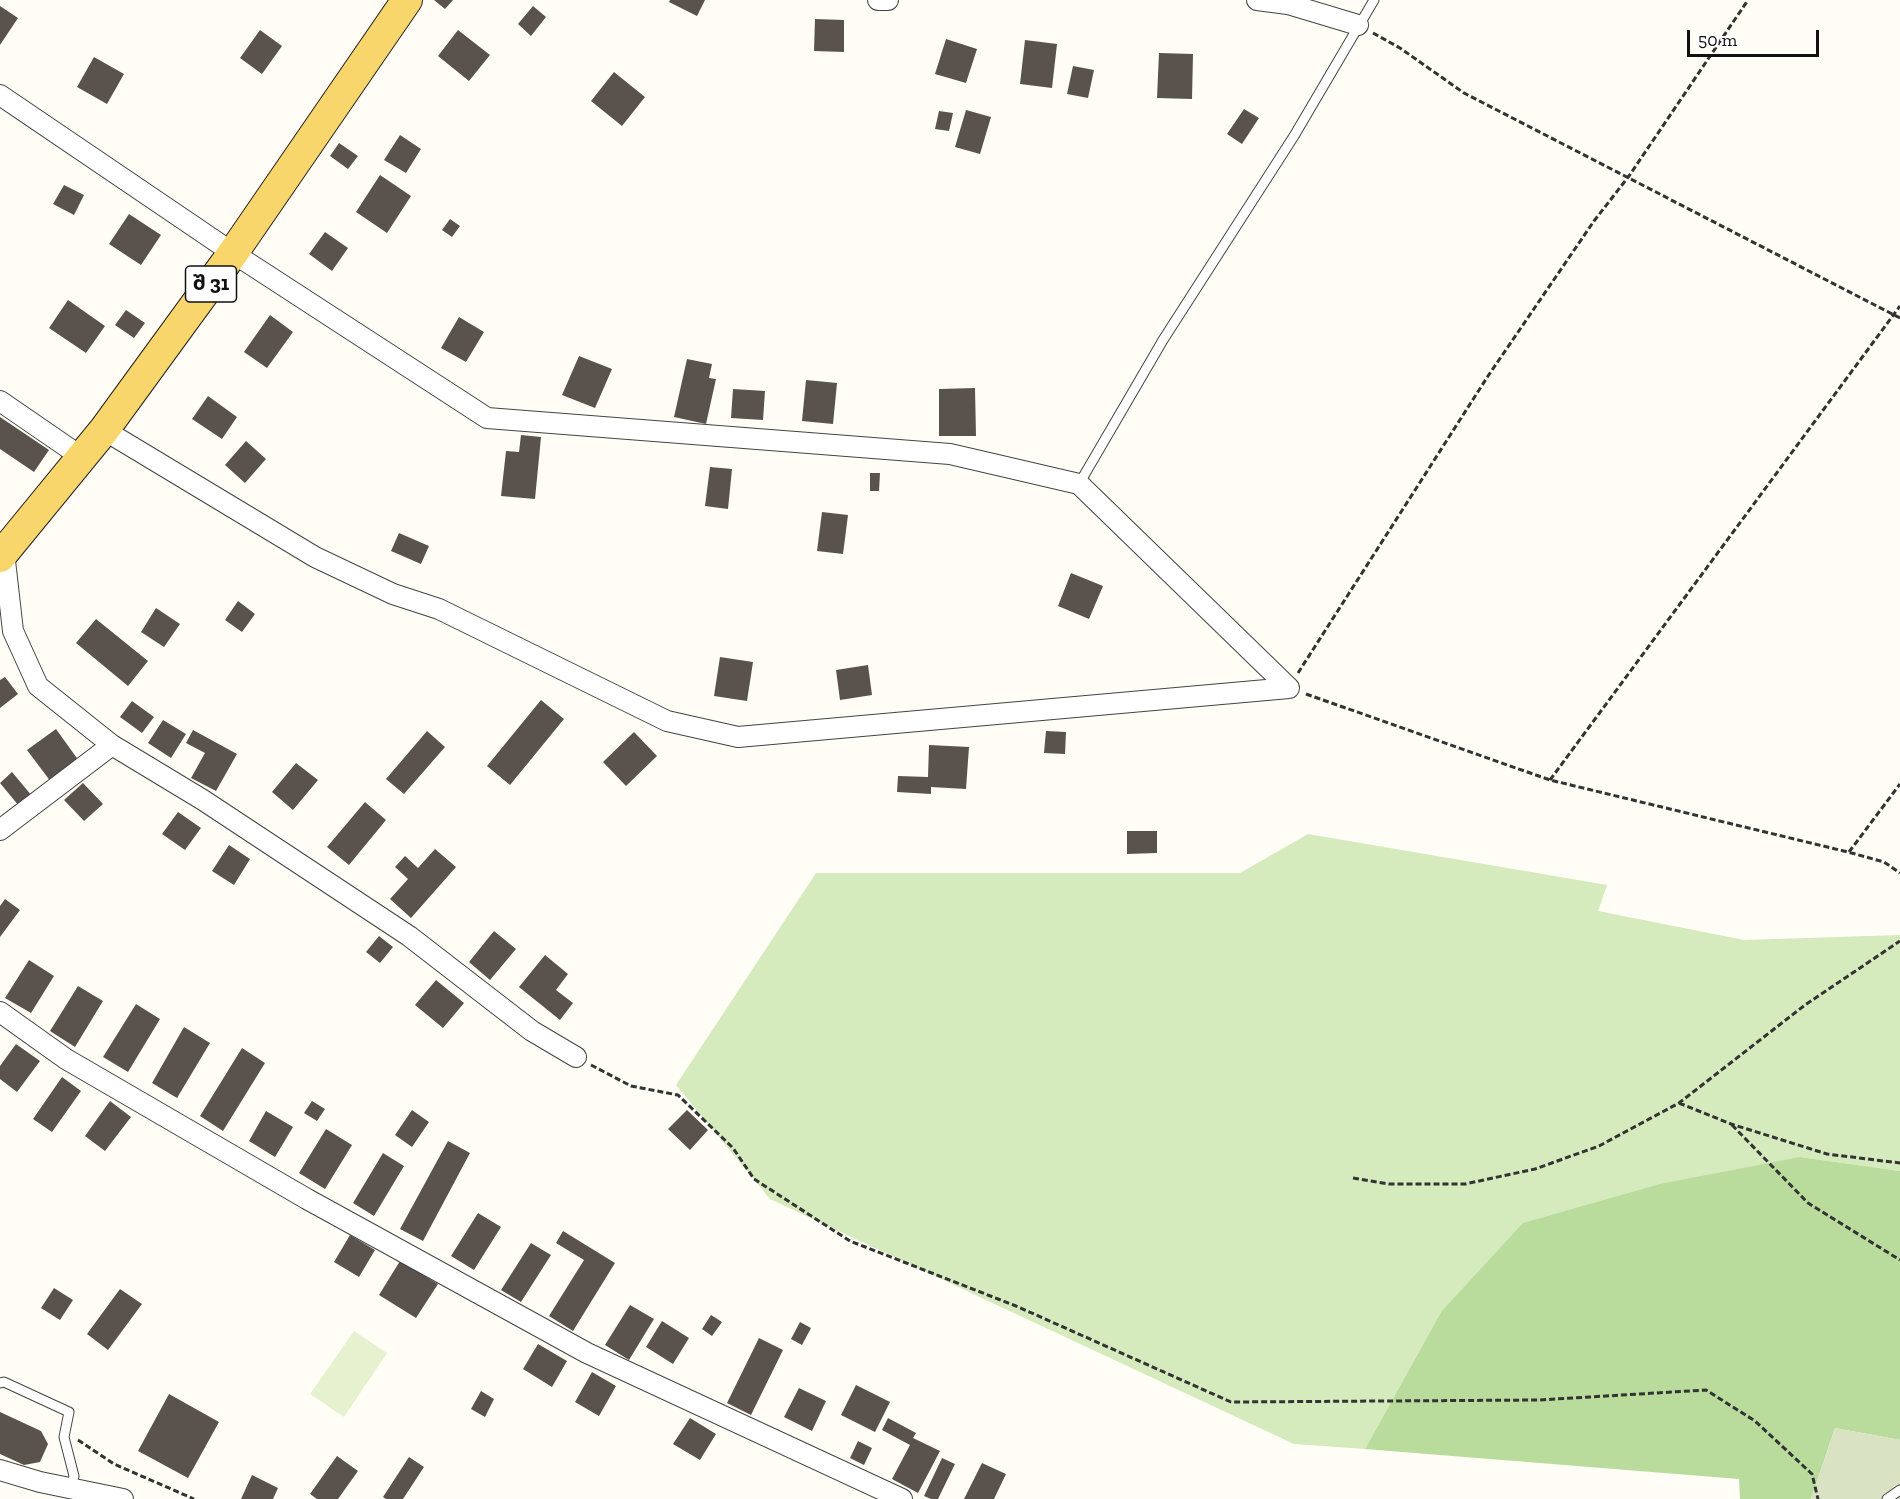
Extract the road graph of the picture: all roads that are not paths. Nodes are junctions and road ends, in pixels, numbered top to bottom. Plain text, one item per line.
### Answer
1 (407, 0) edge
2 (878, 0) edge
3 (888, 0) edge
4 (1257, 0) edge
5 (1374, 0) edge
6 (1358, 25) junction
7 (0, 95) edge
8 (233, 253) junction
9 (0, 401) edge
10 (104, 430) junction
11 (83, 458) junction
12 (1079, 484) junction
13 (2, 555) edge
14 (111, 746) junction
15 (0, 830) edge
16 (0, 1012) edge
17 (576, 1057) road end
18 (0, 1383) edge
19 (0, 1470) edge
20 (72, 1488) junction
21 (1900, 1490) edge
22 (123, 1499) edge
23 (902, 1499) edge
24 (1887, 1499) edge

1 - 8 main road, შ 31
2 - 3 street
4 - 6 street
5 - 6 lane
6 - 12 lane
7 - 8 street
8 - 10 main road, შ 31
8 - 12 street
9 - 11 street
10 - 11 main road, შ 31
10 - 12 street
11 - 13 main road, შ 31
13 - 14 street
14 - 15 street
14 - 17 street
16 - 23 street
18 - 20 lane
19 - 20 street
20 - 22 street
21 - 24 lane

